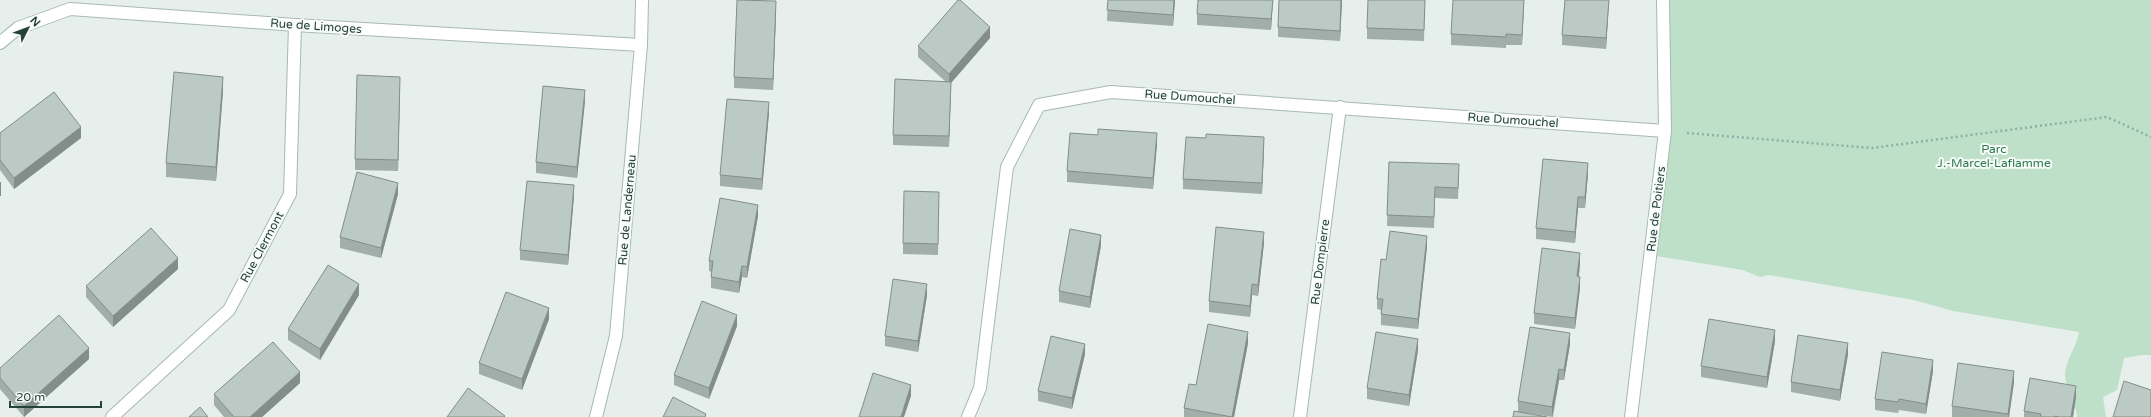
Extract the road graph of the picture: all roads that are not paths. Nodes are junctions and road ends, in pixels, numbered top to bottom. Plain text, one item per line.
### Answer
1 (642, 0) edge
2 (1663, 0) edge
3 (295, 25) junction
4 (0, 43) edge
5 (641, 45) junction
6 (1340, 108) junction
7 (1665, 131) junction
8 (112, 417) edge
9 (596, 417) edge
10 (968, 417) edge
11 (1300, 417) edge
12 (1631, 417) edge

1 - 5 street, Rue de Landerneau
2 - 7 street, Rue de Poitiers
3 - 4 street, Rue de Limoges
3 - 5 street, Rue de Limoges
3 - 8 street, Rue Clermont
5 - 9 street, Rue de Landerneau
6 - 7 street, Rue Dumouchel
6 - 10 street, Rue Dumouchel
6 - 11 street, Rue Dompierre
7 - 12 street, Rue de Poitiers

